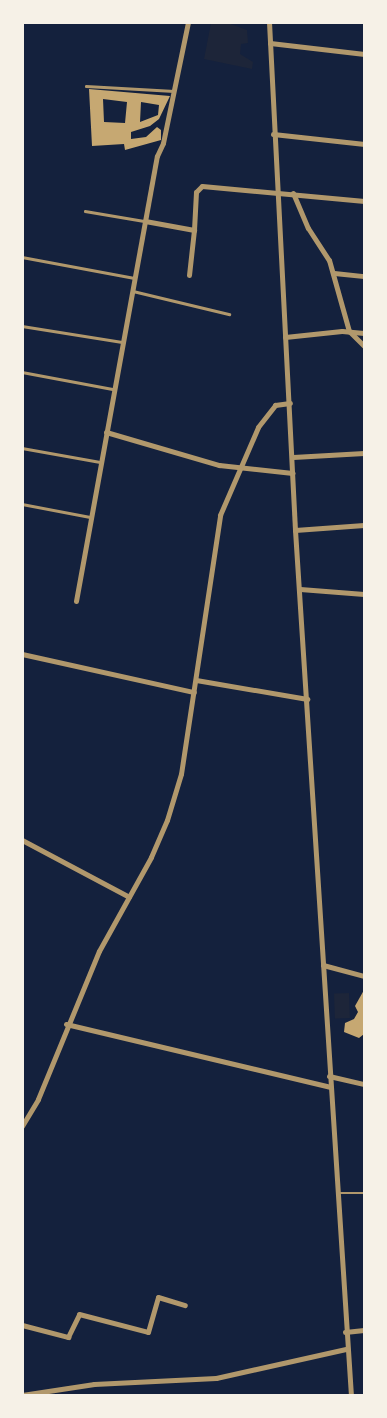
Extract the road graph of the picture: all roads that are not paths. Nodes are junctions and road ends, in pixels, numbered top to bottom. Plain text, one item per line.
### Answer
1 (188, 22) edge
2 (269, 22) edge
3 (270, 43) junction
4 (364, 54) edge
5 (86, 86) dead end
6 (174, 91) junction
7 (272, 134) junction
8 (364, 144) edge
9 (276, 192) junction
10 (293, 193) junction
11 (364, 201) edge
12 (85, 211) dead end
13 (145, 221) junction
14 (194, 230) junction
15 (22, 257) edge
16 (334, 273) junction
17 (189, 275) dead end
18 (364, 276) edge
19 (134, 278) junction
20 (131, 291) junction
21 (229, 314) dead end
22 (22, 326) edge
23 (349, 331) junction
24 (364, 333) edge
25 (285, 337) junction
26 (122, 342) junction
27 (364, 346) edge
28 (22, 372) edge
29 (113, 389) junction
30 (290, 403) junction
31 (106, 432) junction
32 (22, 448) edge
33 (364, 453) edge
34 (293, 457) junction
35 (101, 463) junction
36 (238, 468) junction
37 (293, 473) junction
38 (22, 504) edge
39 (91, 518) junction
40 (364, 525) edge
41 (295, 530) junction
42 (300, 589) junction
43 (364, 594) edge
44 (76, 601) dead end
45 (22, 654) edge
46 (196, 680) junction
47 (194, 692) junction
48 (307, 699) junction
49 (22, 840) edge
50 (129, 897) junction
51 (323, 965) junction
52 (364, 976) edge
53 (66, 1024) junction
54 (329, 1076) junction
55 (364, 1084) edge
56 (330, 1087) junction
57 (22, 1126) edge
58 (364, 1193) edge
59 (337, 1194) junction
60 (185, 1305) dead end
61 (22, 1324) edge
62 (364, 1330) edge
63 (345, 1332) junction
64 (346, 1349) junction
65 (22, 1396) edge
66 (351, 1396) edge

1 - 6 street
2 - 3 street
3 - 4 street
3 - 7 street
5 - 6 lane
6 - 13 street
7 - 8 street
7 - 9 street
9 - 10 street
9 - 14 street
9 - 25 street
10 - 11 street
10 - 16 street
12 - 13 lane
13 - 14 street
13 - 19 street
14 - 17 street
15 - 19 lane
16 - 18 street
16 - 23 street
19 - 20 street
20 - 21 lane
20 - 26 street
22 - 26 lane
23 - 24 street
23 - 25 street
23 - 27 street
25 - 30 street
26 - 29 street
28 - 29 lane
29 - 31 street
30 - 34 street
30 - 36 street
31 - 35 street
31 - 36 street
32 - 35 lane
33 - 34 street
34 - 37 street
35 - 39 street
36 - 37 street
36 - 46 street
37 - 41 street
38 - 39 lane
39 - 44 street
40 - 41 street
41 - 42 street
42 - 43 street
42 - 48 street
45 - 47 street
46 - 47 street
46 - 48 street
47 - 50 street
48 - 51 street
49 - 50 street
50 - 53 street
51 - 52 street
51 - 54 street
53 - 56 street
53 - 57 street
54 - 55 street
54 - 56 street
56 - 59 street
58 - 59 lane
59 - 63 street
60 - 61 street
62 - 63 street
63 - 64 street
64 - 65 street
64 - 66 street

